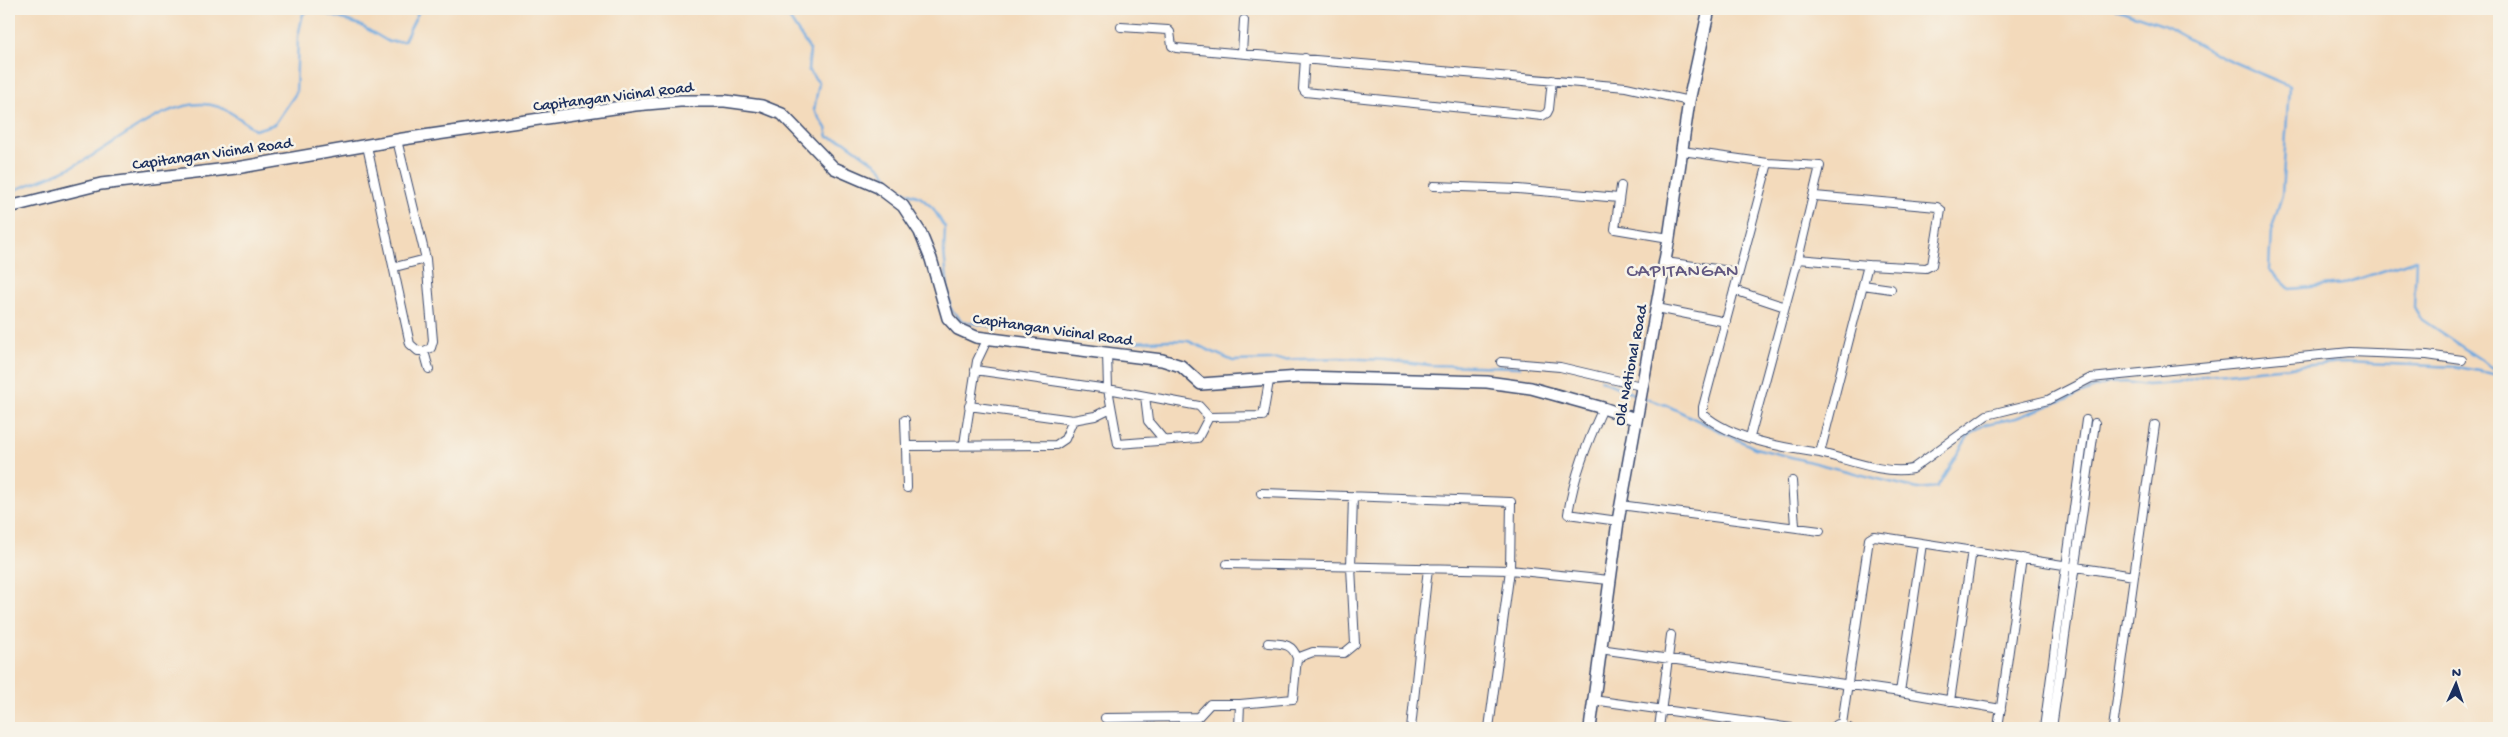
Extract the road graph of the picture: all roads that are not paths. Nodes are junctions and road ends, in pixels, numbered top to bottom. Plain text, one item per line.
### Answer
1 (1709, 9) edge
2 (1244, 20) dead end
3 (1120, 27) dead end
4 (1242, 53) junction
5 (1305, 58) junction
6 (1552, 80) junction
7 (1689, 101) junction
8 (398, 140) junction
9 (367, 146) junction
10 (1682, 151) junction
11 (1768, 163) junction
12 (1434, 186) dead end
13 (1621, 186) dead end
14 (1815, 196) junction
15 (1619, 198) junction
16 (9, 207) edge
17 (1669, 238) junction
18 (426, 259) junction
19 (1798, 260) junction
20 (1665, 262) junction
21 (1868, 265) junction
22 (395, 268) junction
23 (1738, 272) junction
24 (1863, 285) junction
25 (1891, 289) dead end
26 (1734, 290) junction
27 (1785, 307) junction
28 (1657, 308) junction
29 (1726, 322) junction
30 (988, 338) junction
31 (424, 351) junction
32 (1107, 353) junction
33 (2462, 360) dead end
34 (1501, 362) dead end
35 (429, 369) dead end
36 (975, 370) junction
37 (1269, 381) junction
38 (1108, 389) junction
39 (1639, 394) junction
40 (1145, 396) junction
41 (969, 406) junction
42 (1111, 408) junction
43 (1603, 408) junction
44 (1209, 417) junction
45 (1635, 419) junction
46 (906, 420) dead end
47 (1073, 420) junction
48 (2086, 420) dead end
49 (2095, 423) dead end
50 (2155, 425) dead end
51 (1750, 437) junction
52 (1164, 440) junction
53 (964, 444) junction
54 (906, 446) junction
55 (1820, 453) junction
56 (1792, 481) dead end
57 (907, 488) dead end
58 (1261, 493) dead end
59 (1353, 496) junction
60 (1620, 505) junction
61 (1618, 521) junction
62 (1795, 526) junction
63 (1820, 530) dead end
64 (1922, 544) junction
65 (1972, 550) junction
66 (2022, 558) junction
67 (1227, 564) dead end
68 (2065, 565) junction
69 (1351, 566) junction
70 (2074, 566) junction
71 (1428, 568) junction
72 (1510, 570) junction
73 (2134, 576) junction
74 (1609, 580) junction
75 (1671, 635) dead end
76 (1268, 642) dead end
77 (1600, 649) junction
78 (1297, 658) junction
79 (1669, 659) junction
80 (1848, 684) junction
81 (1900, 692) junction
82 (1593, 700) junction
83 (1950, 701) junction
84 (1240, 704) junction
85 (2001, 709) junction
86 (1661, 710) junction
87 (1106, 718) dead end
88 (1846, 726) edge
89 (1239, 728) edge
90 (1411, 728) edge
91 (1489, 728) edge
92 (1590, 728) edge
93 (1659, 728) edge
94 (1792, 728) edge
95 (1831, 728) edge
96 (1998, 728) edge
97 (2044, 728) edge
98 (2052, 728) edge
99 (2113, 728) edge

1 - 7 street, Old National Road
2 - 4 street
3 - 4 street
4 - 5 street
5 - 6 street
5 - 6 street
6 - 7 street
7 - 10 street, Old National Road
8 - 9 street, Capitangan Vicinal Road
8 - 18 street
8 - 30 street, Capitangan Vicinal Road
9 - 16 street, Capitangan Vicinal Road
9 - 22 street
10 - 11 street
10 - 17 street, Old National Road
11 - 14 street
11 - 23 street
12 - 15 street
13 - 15 street
14 - 19 street
14 - 21 street
15 - 17 street
17 - 20 street, Old National Road
18 - 22 street
18 - 31 street
19 - 21 street
19 - 27 street
20 - 23 street
20 - 28 street, Old National Road
21 - 24 street
22 - 31 street
23 - 26 street
24 - 25 street
24 - 55 street
26 - 27 street
26 - 29 street
27 - 51 street
28 - 29 street
28 - 39 street, Old National Road
29 - 51 street
30 - 32 street, Capitangan Vicinal Road
30 - 36 street
31 - 35 street
32 - 37 street, Capitangan Vicinal Road
32 - 38 street
33 - 55 street
34 - 39 street
36 - 38 street
36 - 41 street
37 - 43 street, Capitangan Vicinal Road
37 - 44 street
38 - 40 street
38 - 42 street
39 - 45 street, Old National Road
40 - 44 street
40 - 52 street
41 - 47 street
41 - 53 street
42 - 47 street
42 - 52 street
43 - 45 street, Capitangan Vicinal Road
43 - 61 street
44 - 52 street
45 - 60 street, Old National Road
46 - 54 street
47 - 53 street
48 - 68 street
49 - 70 street
50 - 73 street
51 - 55 street
53 - 54 street
54 - 57 street
56 - 62 street
58 - 59 street
59 - 69 street
59 - 72 street
60 - 61 street, Old National Road
60 - 62 street
61 - 74 street, Old National Road
62 - 63 street
64 - 65 street
64 - 80 street
64 - 81 street
65 - 66 street
65 - 83 street
66 - 68 street
66 - 85 street
67 - 69 street
68 - 70 street
68 - 97 street
69 - 71 street
69 - 78 street
70 - 73 street
70 - 98 street
71 - 72 street
71 - 90 street
72 - 74 street
72 - 91 street
73 - 99 street
74 - 77 street, Old National Road
75 - 79 street
76 - 78 street
77 - 79 street
77 - 82 street, Old National Road
78 - 84 street
79 - 80 street
79 - 86 street
80 - 81 street
80 - 88 street
81 - 83 street
82 - 86 street
82 - 92 street, Old National Road
83 - 85 street
84 - 87 street
84 - 89 street
85 - 96 street
86 - 93 street
86 - 94 street
88 - 95 street

